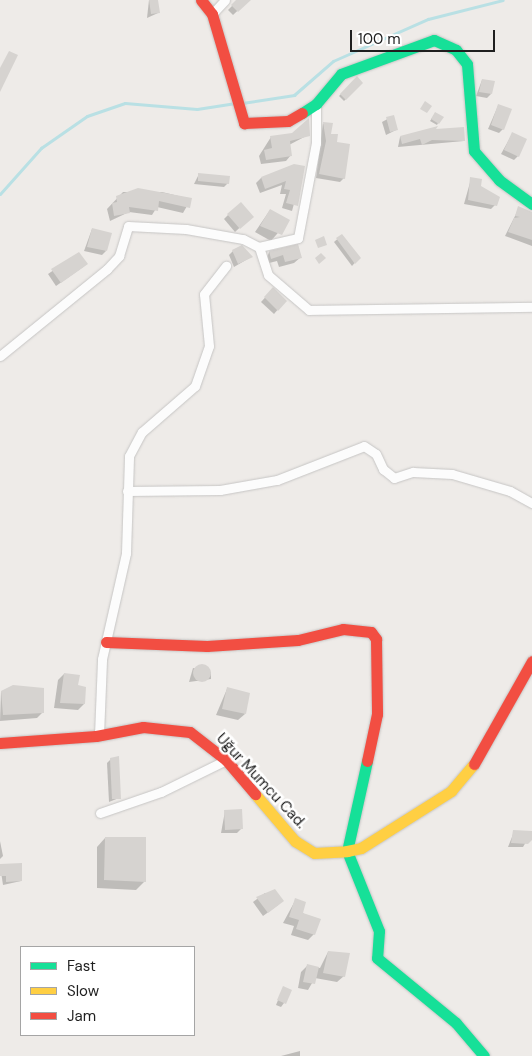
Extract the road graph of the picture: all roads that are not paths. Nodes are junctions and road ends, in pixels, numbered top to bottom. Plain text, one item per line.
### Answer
1 (201, 0) edge
2 (224, 0) edge
3 (212, 14) junction
4 (316, 104) junction
5 (532, 204) edge
6 (259, 247) junction
7 (226, 266) dead end
8 (532, 307) edge
9 (0, 356) edge
10 (127, 490) junction
11 (532, 503) edge
12 (106, 642) junction
13 (532, 661) edge
14 (99, 735) junction
15 (0, 743) edge
16 (226, 760) junction
17 (100, 813) dead end
18 (347, 851) junction
19 (484, 1056) edge

1 - 3 street
2 - 3 street
3 - 4 street
4 - 5 street
4 - 6 street
6 - 8 street
6 - 9 street
7 - 10 street
10 - 11 street
10 - 12 street
12 - 14 street
12 - 18 street
13 - 18 street, Uğur Mumcu Cad.
14 - 15 street, Uğur Mumcu Cad.
14 - 16 street, Uğur Mumcu Cad.
16 - 17 street
16 - 18 street, Uğur Mumcu Cad.
18 - 19 street

